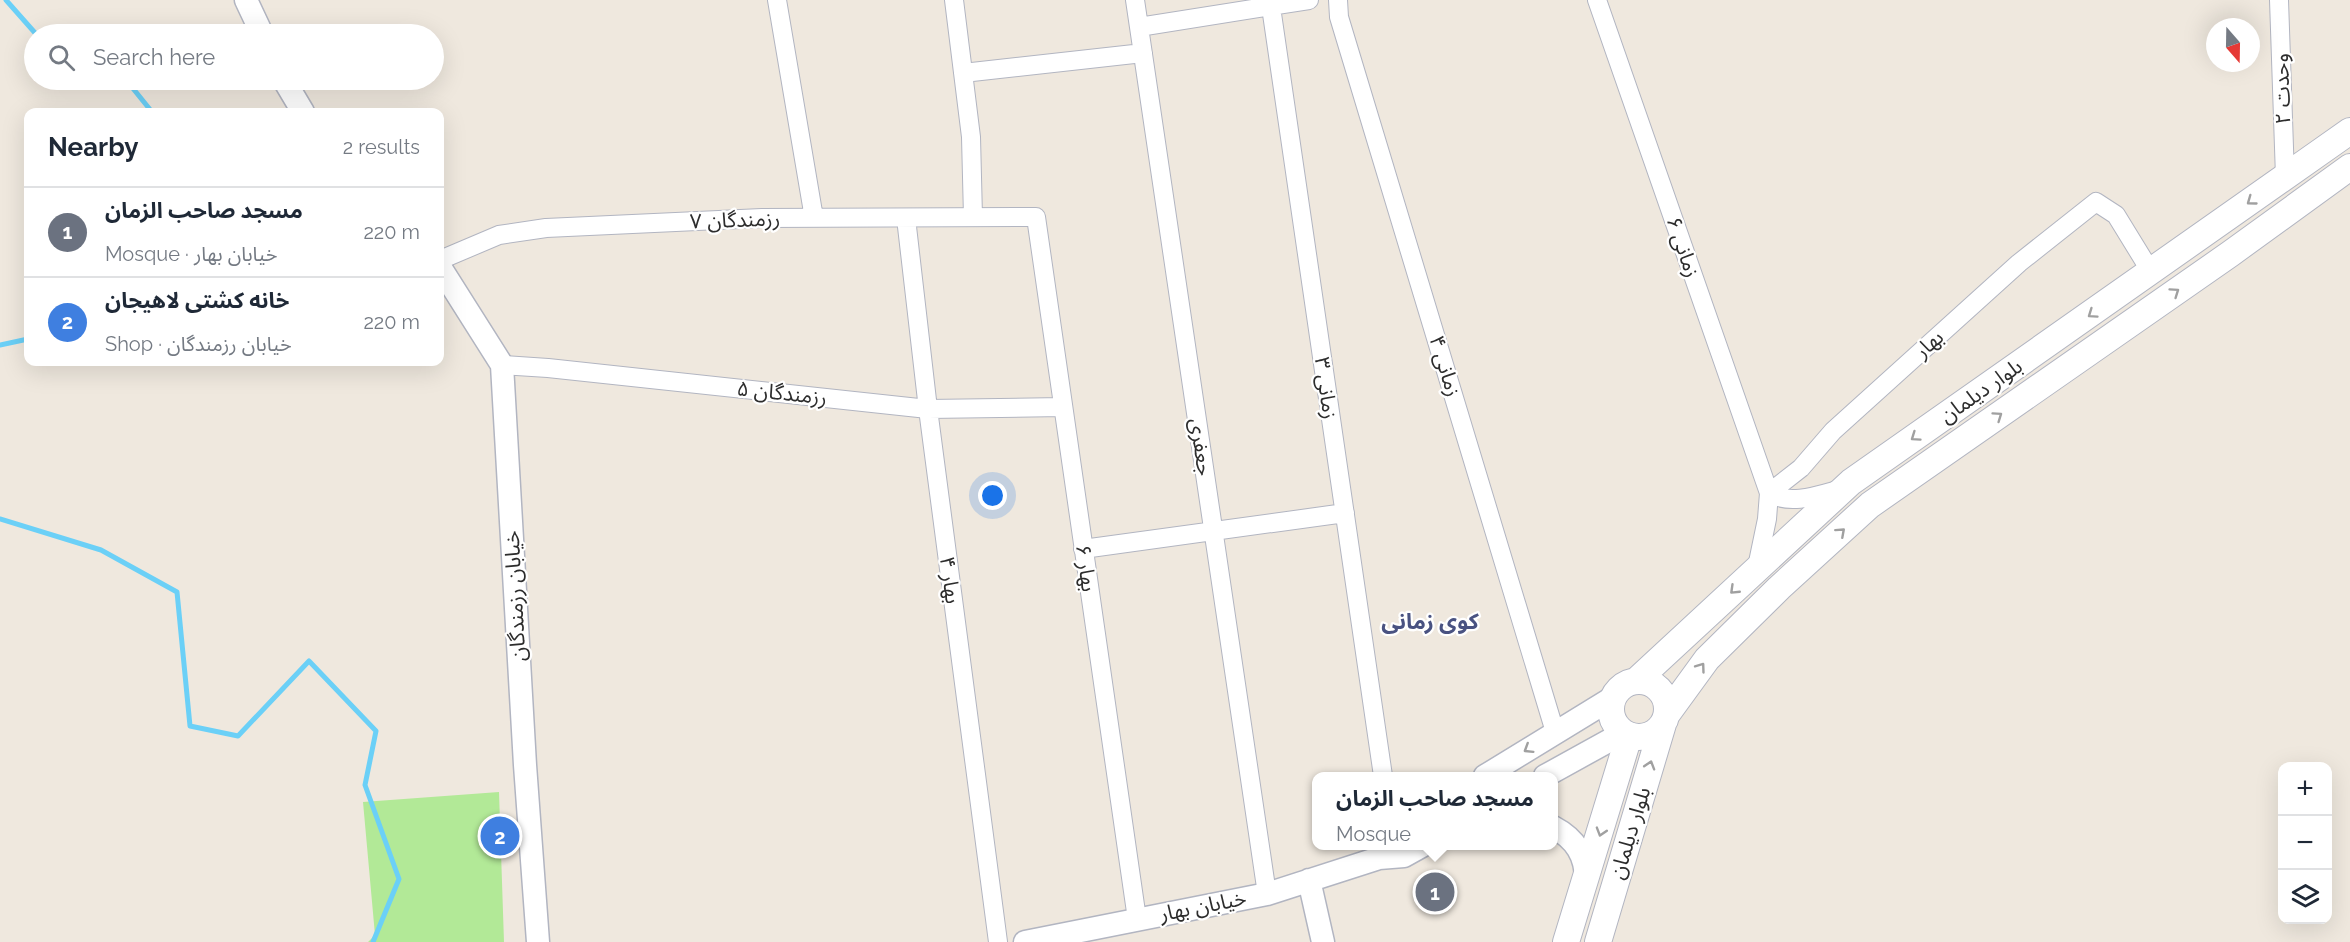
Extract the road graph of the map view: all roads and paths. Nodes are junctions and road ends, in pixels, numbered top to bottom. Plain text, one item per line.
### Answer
1 (246, 0) edge
2 (777, 0) edge
3 (954, 0) edge
4 (1135, 0) edge
5 (1309, 0) edge
6 (1338, 0) edge
7 (1597, 0) edge
8 (2279, 0) edge
9 (1270, 3) edge
10 (257, 24) edge
11 (1139, 27) junction
12 (1143, 53) junction
13 (963, 73) junction
14 (290, 90) edge
15 (301, 108) edge
16 (2350, 131) edge
17 (2350, 167) edge
18 (2285, 177) junction
19 (1036, 217) joint
20 (814, 218) junction
21 (906, 218) junction
22 (973, 218) junction
23 (2213, 229) junction
24 (2230, 254) junction
25 (444, 258) edge
26 (2151, 272) junction
27 (444, 273) edge
28 (502, 365) junction
29 (1063, 407) junction
30 (928, 410) junction
31 (1843, 489) junction
32 (1769, 493) junction
33 (1345, 513) junction
34 (1214, 532) junction
35 (1083, 549) junction
36 (1757, 567) junction
37 (1636, 681) junction
38 (1614, 696) junction
39 (1665, 719) junction
40 (1556, 732) junction
41 (1626, 734) junction
42 (1382, 772) edge
43 (1493, 772) edge
44 (1554, 772) edge
45 (1558, 830) edge
46 (1415, 850) edge
47 (1382, 852) edge
48 (1309, 880) junction
49 (1586, 880) junction
50 (1267, 894) junction
51 (1137, 919) junction
52 (538, 942) edge
53 (998, 942) edge
54 (1025, 942) edge
55 (1323, 942) edge
56 (1566, 942) edge
57 (1598, 942) edge

1 - 10 street
2 - 20 street
3 - 13 street
4 - 11 street, جعفری
5 - 9 street
6 - 40 street, زمانی ۴
7 - 32 street, زمانی ۶
8 - 18 street, وحدت ۲
9 - 11 street
9 - 33 street, زمانی ۳
11 - 12 street, جعفری
12 - 13 street
12 - 34 street, جعفری
13 - 22 street
14 - 15 street
16 - 18 main road, بلوار دیلمان
17 - 24 main road, بلوار دیلمان
18 -> 23 main road, بلوار دیلمان
19 - 22 street, رزمندگان ۷
19 - 29 street, بهار ۶
20 - 21 street, رزمندگان ۷
20 - 25 street, رزمندگان ۷
21 - 22 street, رزمندگان ۷
21 - 30 street, بهار ۴
23 - 24 main road
23 - 26 main road, بلوار دیلمان
39 -> 24 main road, بلوار دیلمان
26 -> 31 main road, بلوار دیلمان
26 - 32 street, بهار
27 - 28 street, خیابان رزمندگان
28 - 30 street, رزمندگان ۵
28 - 52 street, خیابان رزمندگان
29 - 30 street, رزمندگان ۵
29 - 35 street, بهار ۶
30 - 53 street, بهار ۴
31 - 32 street
31 - 36 main road, بلوار دیلمان
32 - 36 street
33 - 34 street
33 - 42 street, زمانی ۳
34 - 35 street
34 - 50 street, جعفری
35 - 51 street, بهار ۶
36 -> 37 main road, بلوار دیلمان
37 - 38 main road
37 - 39 main road
38 - 40 street
38 - 41 main road
39 - 41 main road
57 -> 39 main road, بلوار دیلمان
40 -> 43 street
41 - 44 street
41 -> 49 main road, بلوار دیلمان
45 - 49 street
46 - 47 street, خیابان بهار
47 - 48 street, خیابان بهار
48 - 50 street, خیابان بهار
48 - 55 street
49 - 56 main road, بلوار دیلمان
50 - 51 street, خیابان بهار
51 - 54 street, خیابان بهار

